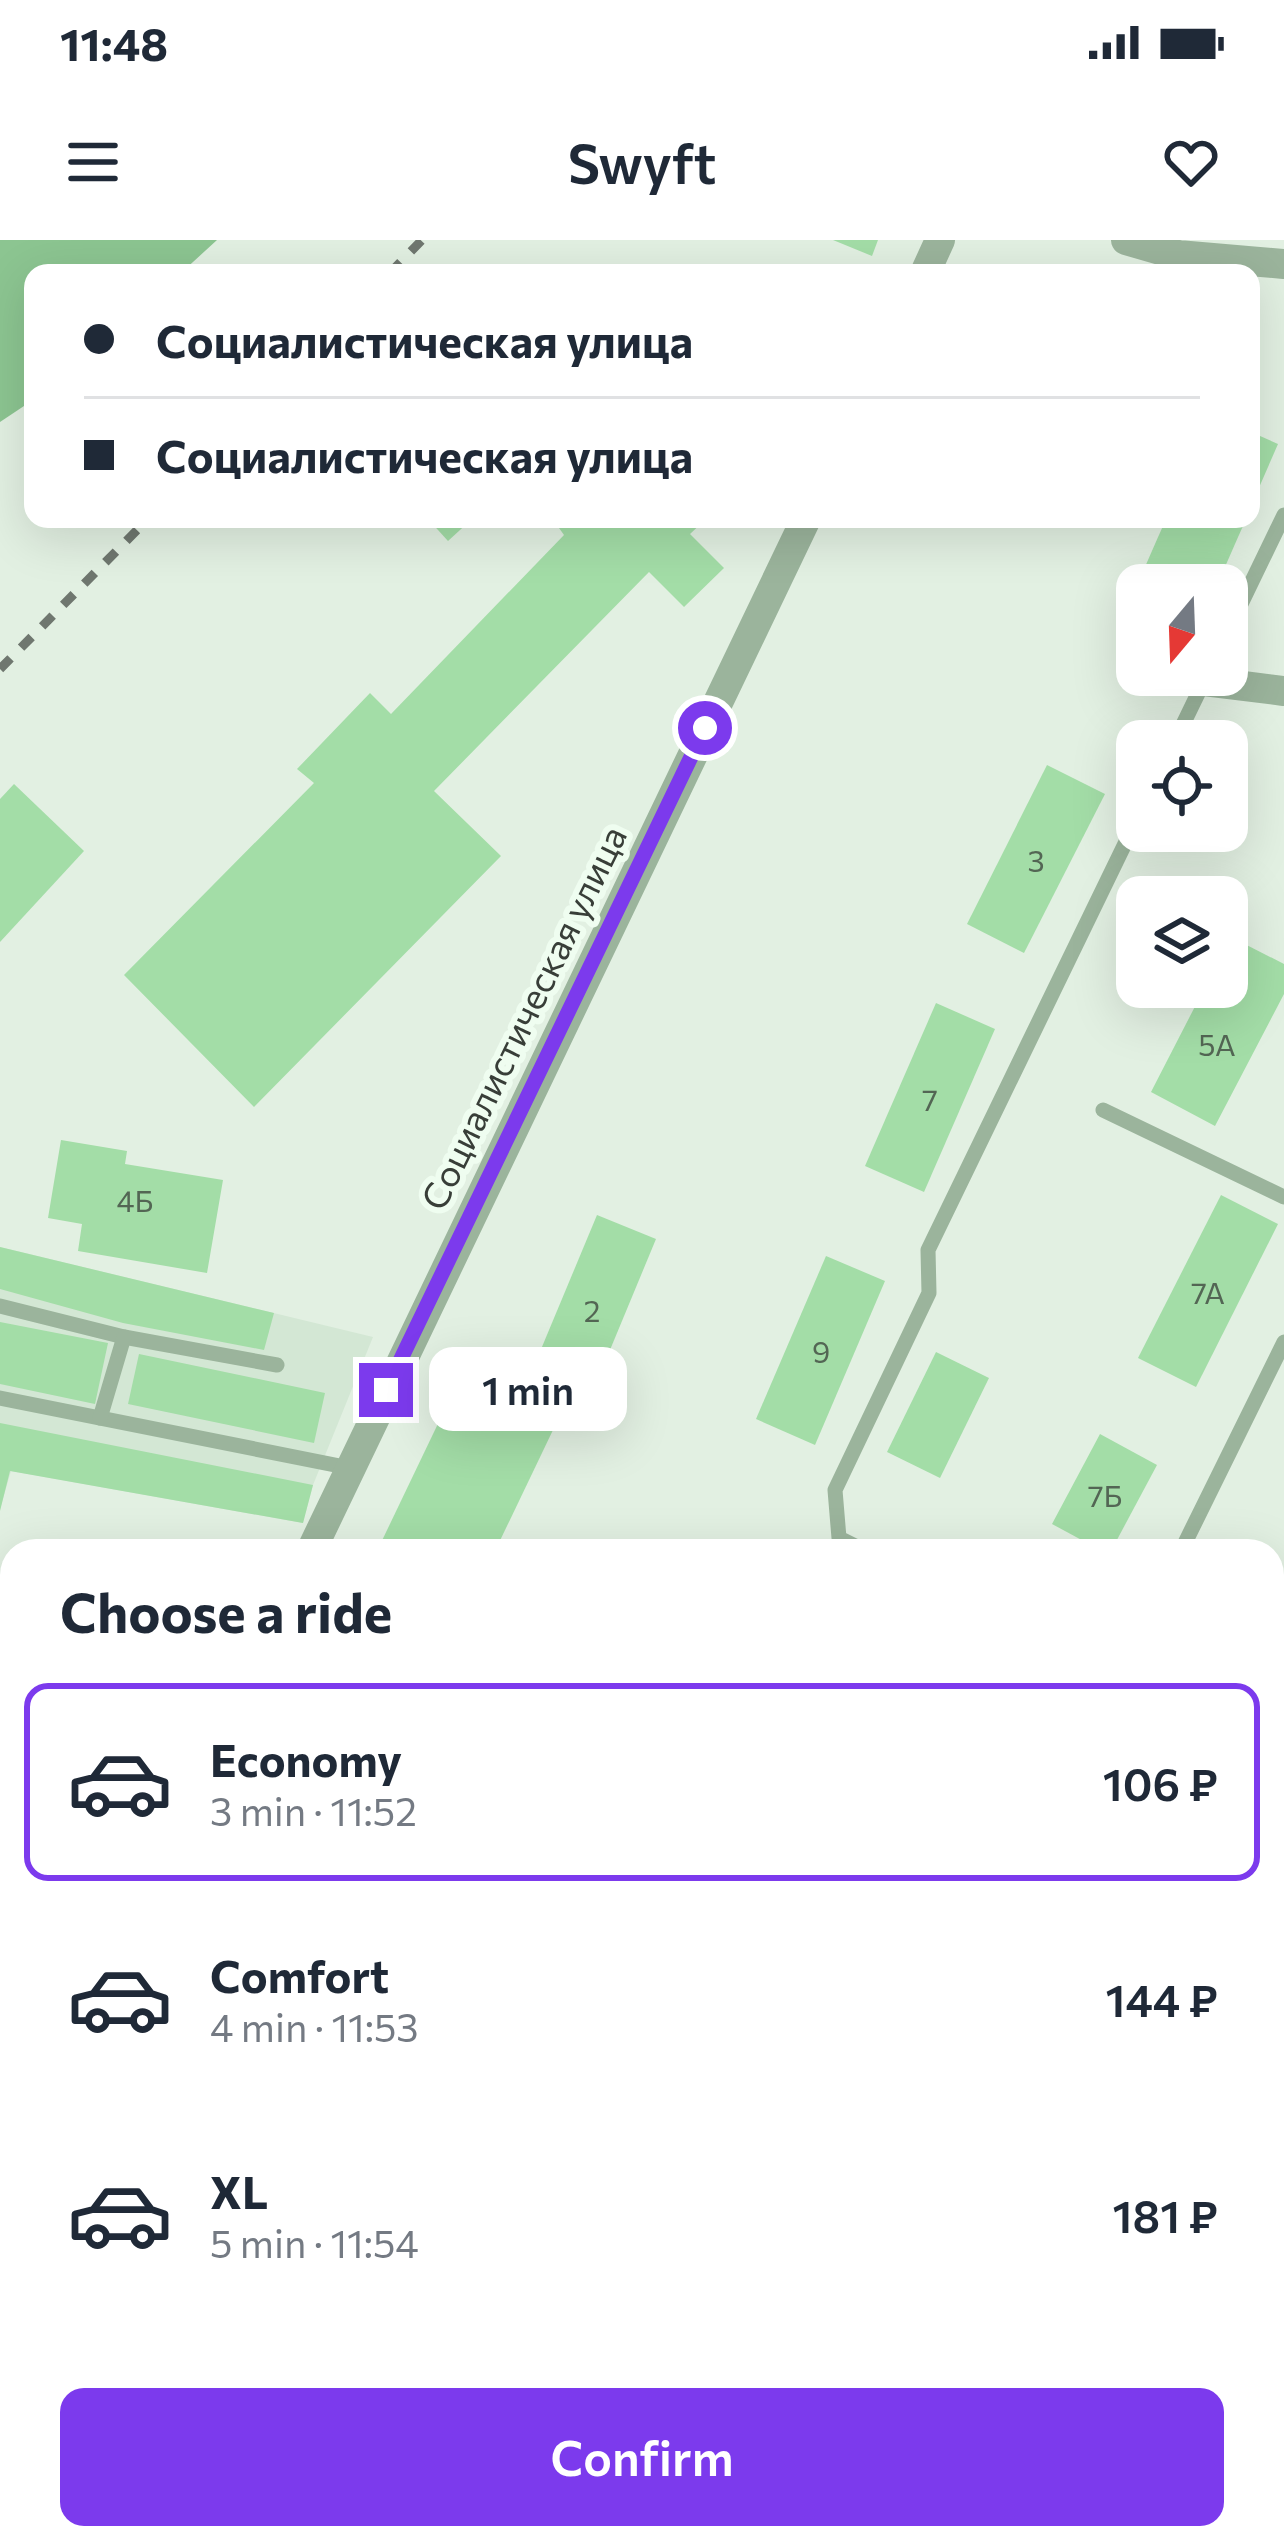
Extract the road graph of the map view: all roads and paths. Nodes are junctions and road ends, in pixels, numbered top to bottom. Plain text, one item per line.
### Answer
1 (1126, 240) edge
2 (1235, 250) edge
3 (1284, 264) edge
4 (1284, 515) edge
5 (802, 528) edge
6 (1248, 590) edge
7 (1248, 685) edge
8 (1284, 691) edge
9 (1121, 852) edge
10 (1103, 1110) dead end
11 (1284, 1197) edge
12 (0, 1306) edge
13 (124, 1337) junction
14 (1284, 1342) edge
15 (277, 1365) dead end
16 (0, 1398) edge
17 (100, 1418) junction
18 (350, 1468) junction
19 (316, 1539) edge
20 (841, 1539) edge
21 (1187, 1539) edge

1 - 2 street
2 - 3 street
4 - 6 lane
5 - 18 street, Социалистическая улица
7 - 8 street
9 - 20 lane
10 - 11 lane
12 - 13 lane
13 - 15 lane
13 - 17 lane
14 - 21 lane
16 - 17 lane
17 - 18 lane
18 - 19 street, Социалистическая улица

